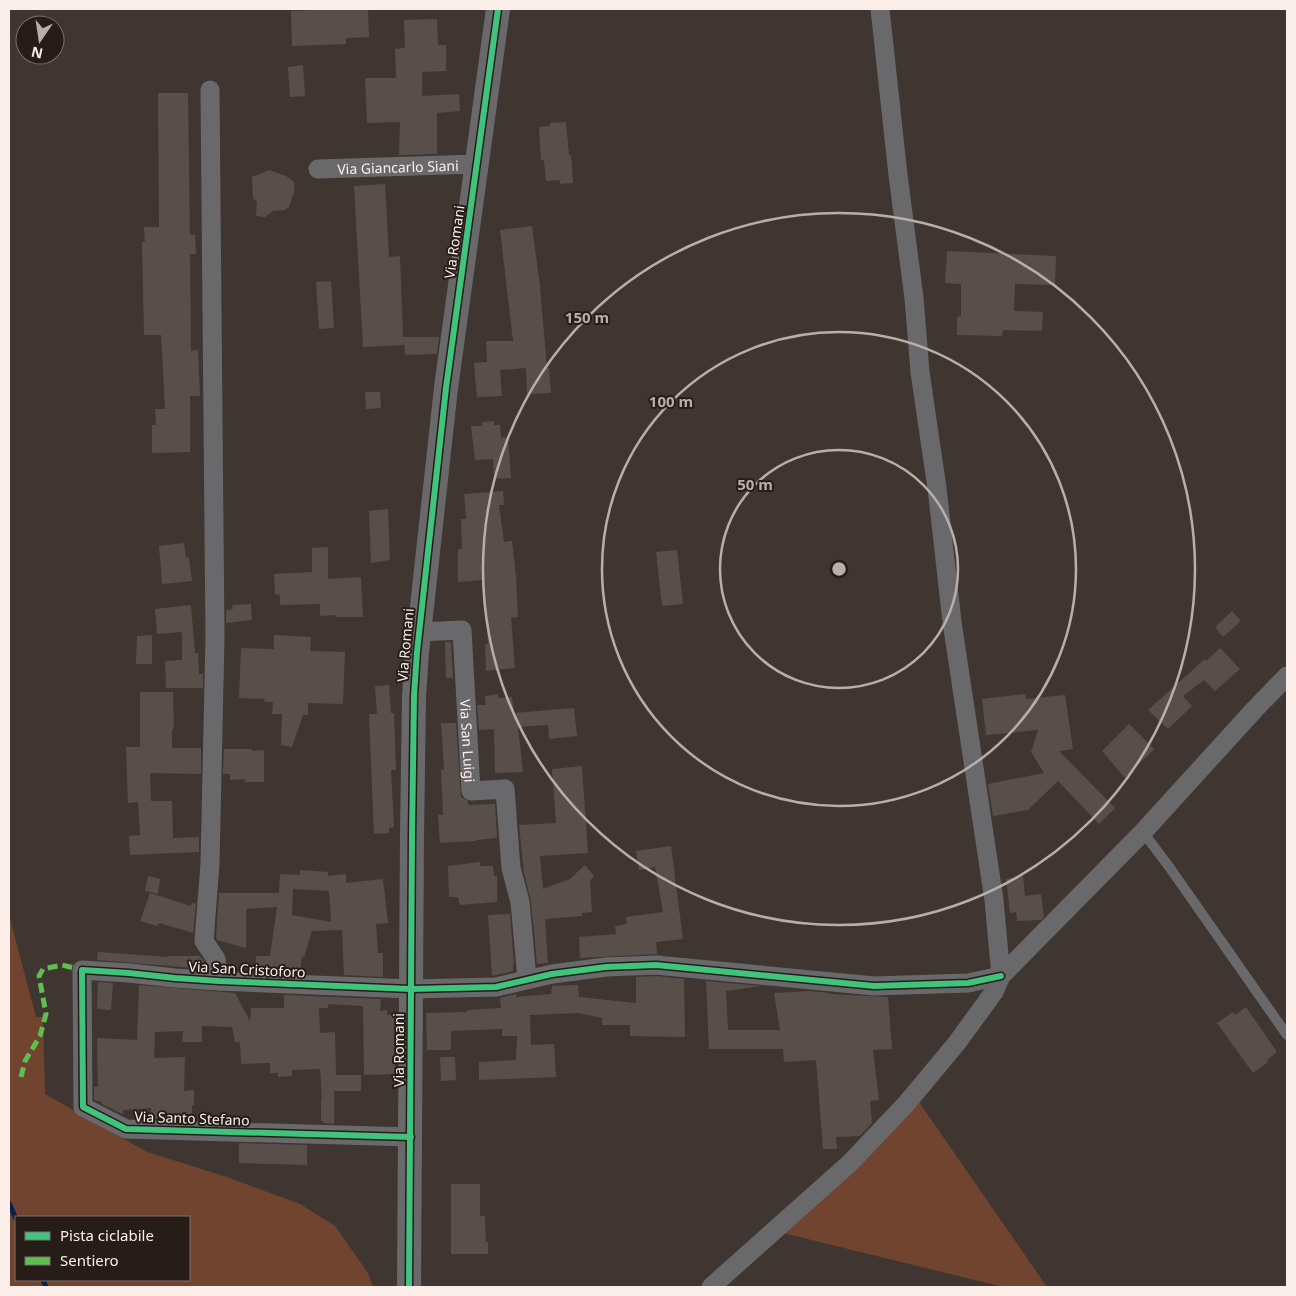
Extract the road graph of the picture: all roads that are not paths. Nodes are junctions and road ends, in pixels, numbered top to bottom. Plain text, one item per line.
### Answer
1 (498, 9) edge
2 (880, 9) edge
3 (210, 90) dead end
4 (477, 164) junction
5 (318, 169) dead end
6 (418, 632) junction
7 (1287, 676) edge
8 (1143, 832) junction
9 (82, 970) joint
10 (1001, 976) junction
11 (527, 979) junction
12 (219, 981) junction
13 (411, 989) junction
14 (1287, 1035) edge
15 (411, 1137) junction
16 (409, 1287) edge
17 (711, 1287) edge

1 - 4 street, Via Romani
2 - 10 street
3 - 12 street
4 - 5 street, Via Giancarlo Siani
4 - 6 street, Via Romani
6 - 11 street, Via San Luigi
6 - 13 street, Via Romani
7 - 8 street
8 - 10 street
8 - 14 lane
9 - 12 street, Via San Cristoforo
9 - 15 street, Via Santo Stefano
10 - 11 street, Via San Cristoforo
10 - 17 street
11 - 13 street, Via San Cristoforo
12 - 13 street, Via San Cristoforo
13 - 15 street, Via Romani
15 - 16 street, Via Romani

